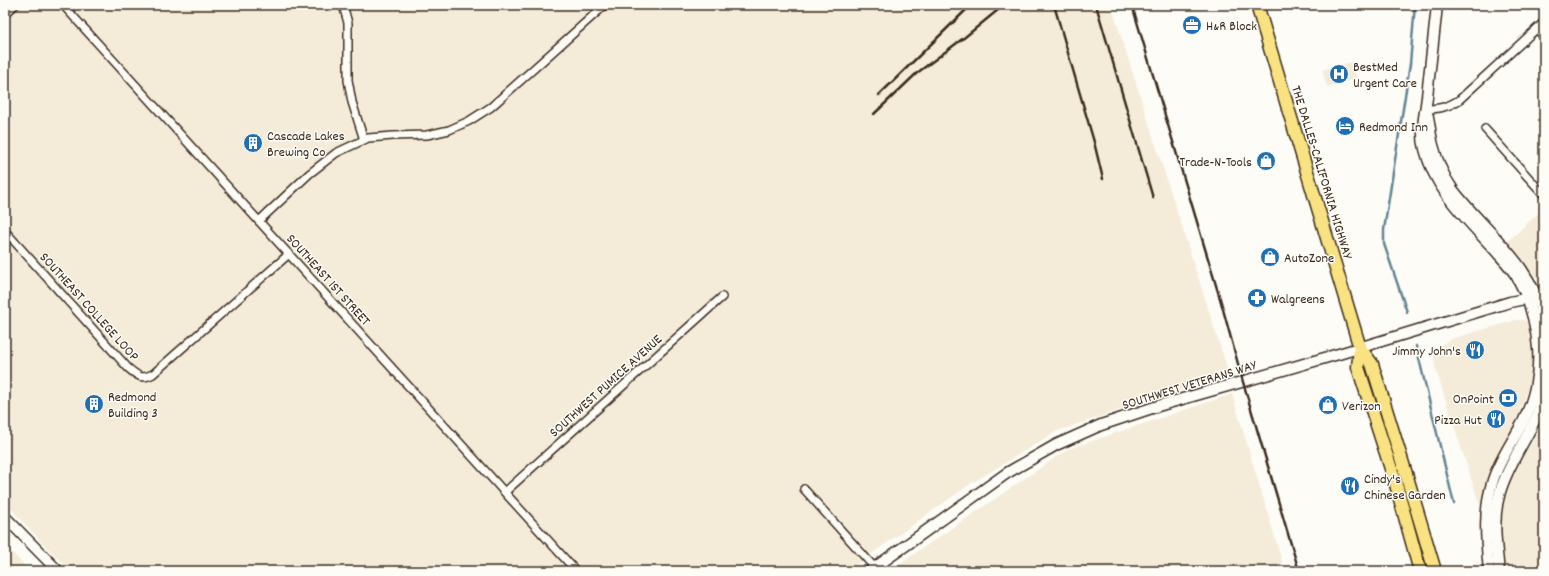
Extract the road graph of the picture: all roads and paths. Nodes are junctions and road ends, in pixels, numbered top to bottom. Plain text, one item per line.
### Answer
1 (14, 5) edge
2 (63, 5) edge
3 (343, 5) edge
4 (605, 5) edge
5 (1257, 5) edge
6 (1437, 5) edge
7 (5, 14) edge
8 (1544, 22) edge
9 (1536, 29) junction
10 (1544, 37) edge
11 (1426, 109) junction
12 (1485, 129) dead end
13 (364, 140) junction
14 (1544, 195) edge
15 (259, 221) junction
16 (5, 232) edge
17 (289, 254) junction
18 (722, 296) dead end
19 (1536, 297) edge
20 (1544, 321) edge
21 (1360, 348) junction
22 (1544, 388) edge
23 (804, 489) dead end
24 (505, 492) junction
25 (5, 517) edge
26 (872, 569) edge
27 (58, 571) edge
28 (576, 571) edge
29 (1420, 571) edge
30 (1435, 571) edge
31 (1489, 571) edge
32 (1499, 571) edge

1 - 7 street
2 - 15 street, SOUTHEAST 1ST STREET
3 - 13 street
4 - 13 street
5 - 21 highway, THE DALLES-CALIFORNIA HIGHWAY
6 - 11 main road
8 - 9 street
9 - 10 street
9 - 11 street
11 - 19 main road
12 - 14 street
13 - 15 street
15 - 17 street, SOUTHEAST 1ST STREET
16 - 17 street, SOUTHEAST COLLEGE LOOP
17 - 24 street, SOUTHEAST 1ST STREET
18 - 24 street, SOUTHWEST PUMICE AVENUE
19 - 20 main road
19 - 21 main road, SOUTHWEST VETERANS WAY
19 - 31 main road
21 - 26 main road, SOUTHWEST VETERANS WAY
21 - 29 highway, THE DALLES-CALIFORNIA HIGHWAY
21 - 30 highway, THE DALLES-CALIFORNIA HIGHWAY
22 - 32 main road
23 - 26 street
24 - 28 street, SOUTHEAST 1ST STREET
25 - 27 main road

